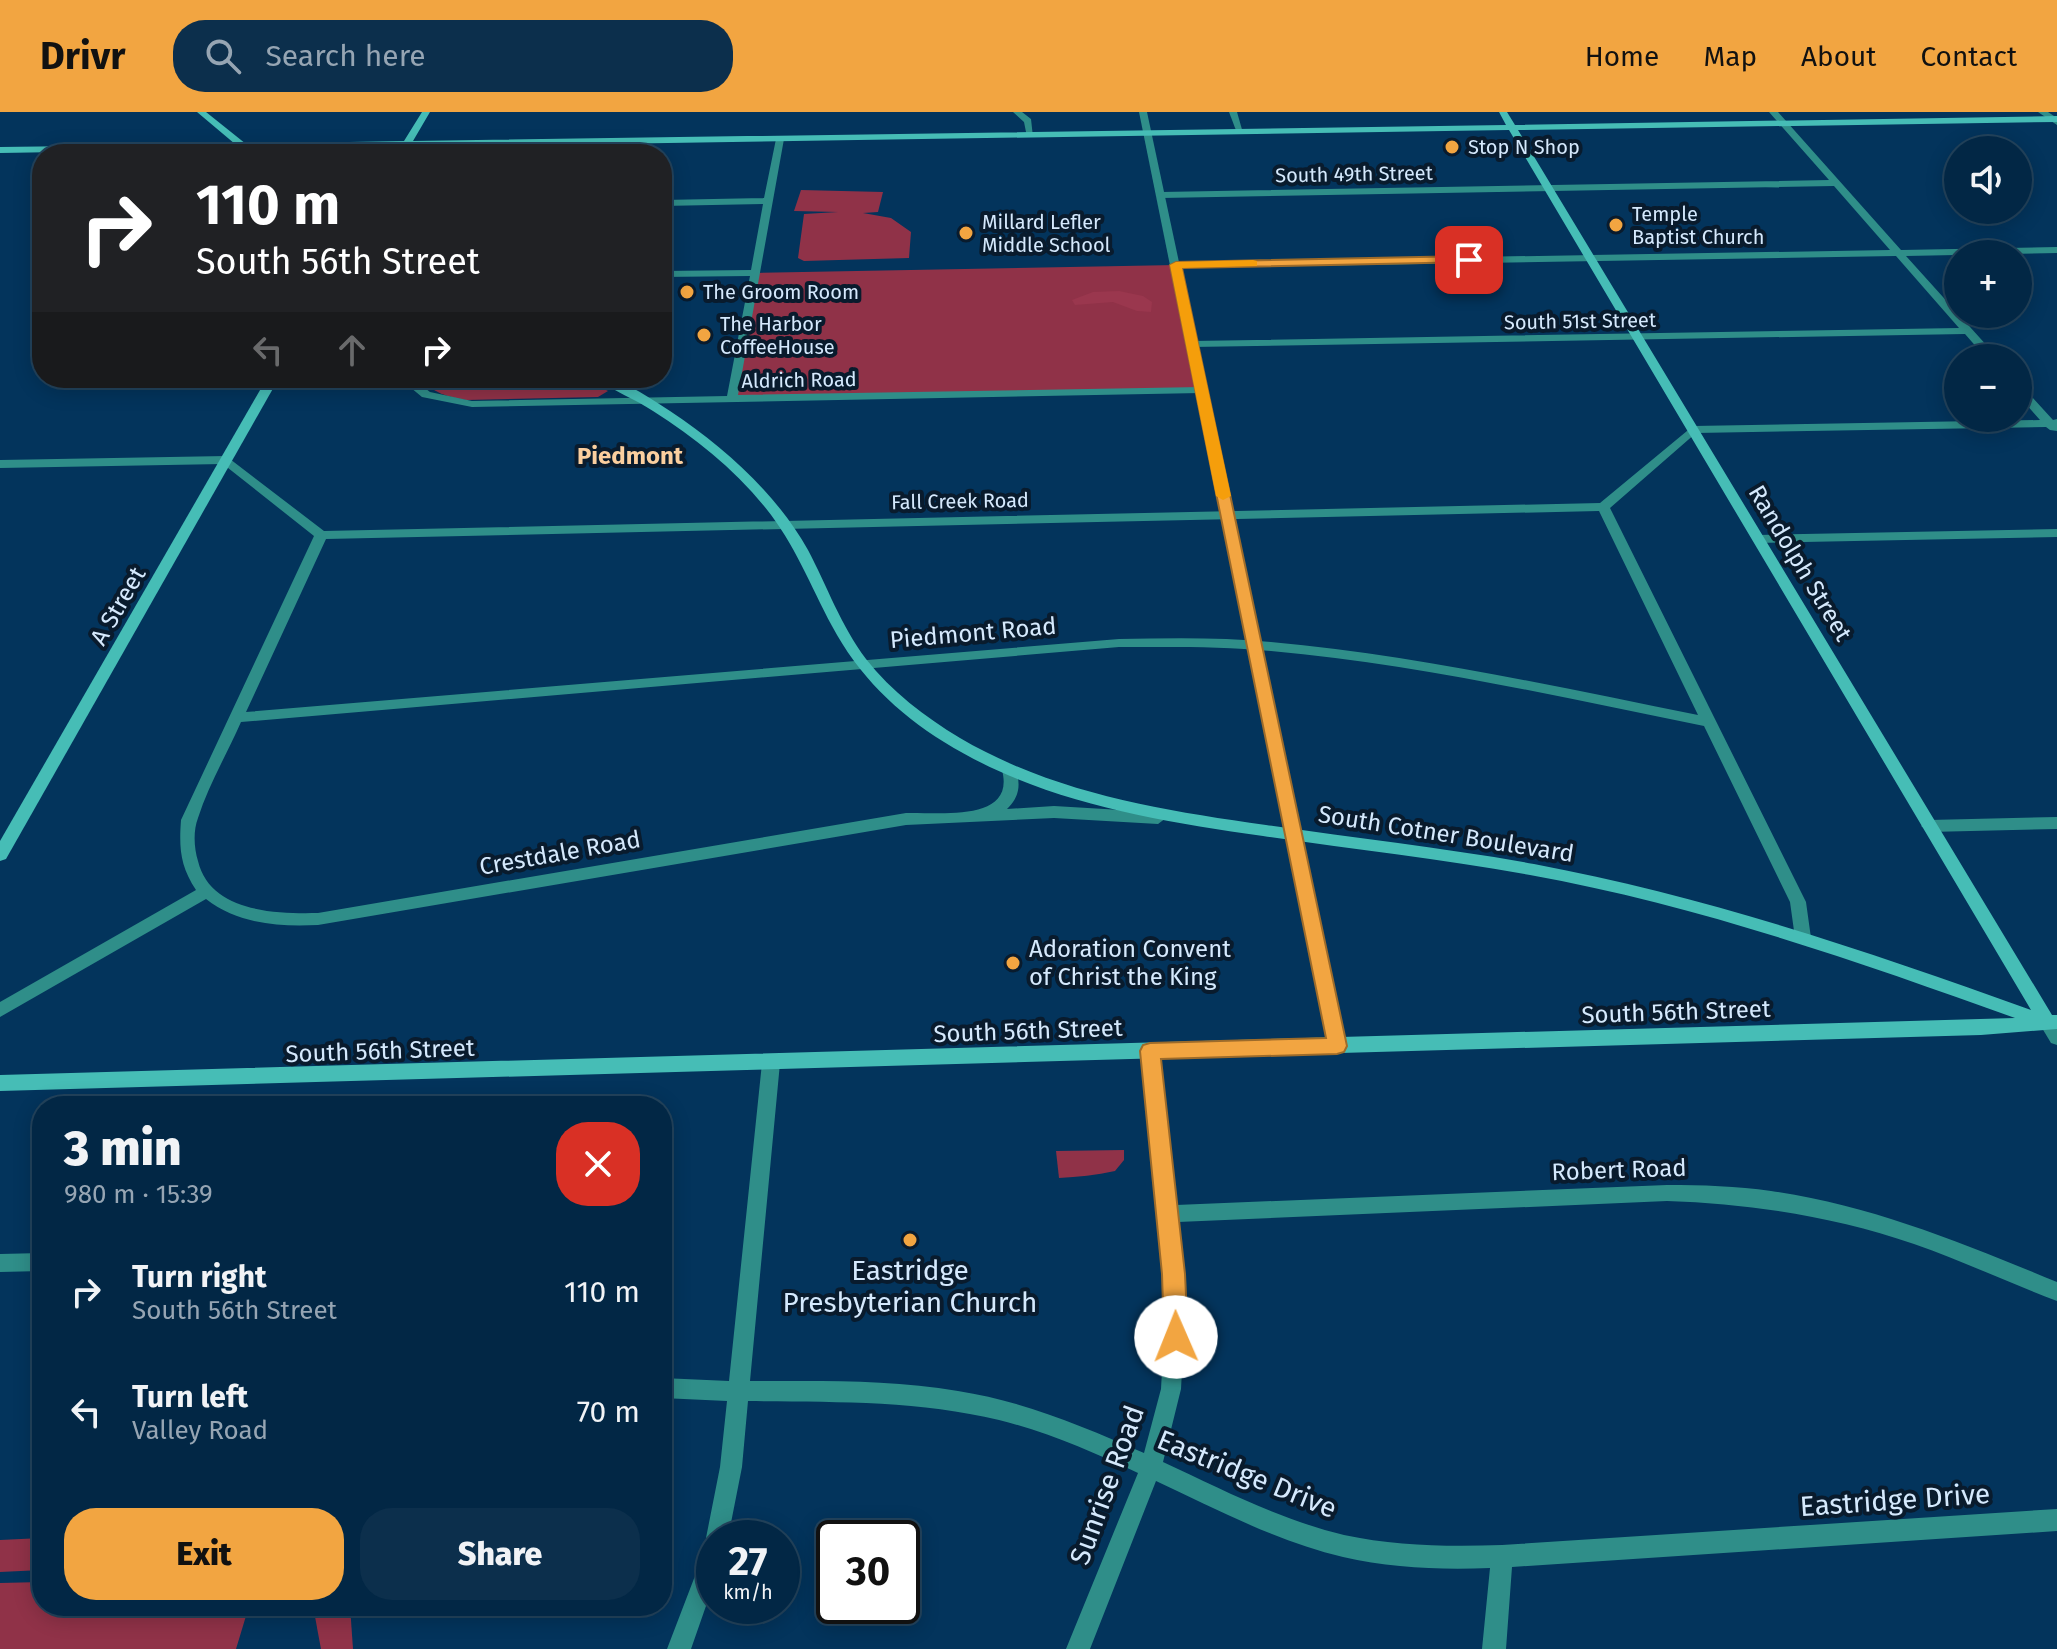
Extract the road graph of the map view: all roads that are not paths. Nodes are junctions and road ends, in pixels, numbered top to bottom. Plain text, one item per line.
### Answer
1 (201, 112) edge
2 (426, 112) edge
3 (1017, 112) edge
4 (1143, 112) edge
5 (1233, 112) edge
6 (1503, 112) edge
7 (1773, 112) edge
8 (2042, 112) edge
9 (2055, 120) edge
10 (1783, 123) junction
11 (1512, 127) junction
12 (1240, 131) junction
13 (1148, 133) junction
14 (1030, 135) junction
15 (780, 139) junction
16 (241, 144) edge
17 (407, 144) edge
18 (592, 144) edge
19 (0, 150) edge
20 (32, 150) edge
21 (1837, 183) junction
22 (1548, 188) junction
23 (1161, 195) junction
24 (768, 201) junction
25 (672, 203) edge
26 (2057, 250) edge
27 (1898, 252) junction
28 (1590, 258) junction
29 (1176, 265) junction
30 (755, 273) junction
31 (672, 274) edge
32 (1968, 331) junction
33 (1638, 338) junction
34 (1192, 344) junction
35 (1980, 344) edge
36 (267, 388) edge
37 (414, 388) edge
38 (621, 388) edge
39 (1201, 390) junction
40 (732, 399) junction
41 (646, 401) junction
42 (2032, 403) edge
43 (2054, 426) edge
44 (1693, 430) junction
45 (226, 460) junction
46 (0, 464) edge
47 (1603, 507) junction
48 (1228, 515) junction
49 (785, 525) junction
50 (2057, 533) edge
51 (321, 535) junction
52 (1758, 539) junction
53 (1254, 643) junction
54 (864, 665) junction
55 (236, 718) junction
56 (1710, 722) junction
57 (1009, 770) junction
58 (990, 813) junction
59 (1162, 815) junction
60 (2057, 823) edge
61 (1929, 826) junction
62 (1293, 835) junction
63 (0, 855) edge
64 (205, 892) junction
65 (1803, 938) junction
66 (0, 1010) edge
67 (2055, 1027) edge
68 (1337, 1046) junction
69 (1150, 1051) junction
70 (771, 1063) junction
71 (0, 1083) edge
72 (1167, 1214) junction
73 (32, 1262) edge
74 (0, 1263) edge
75 (2057, 1292) edge
76 (672, 1388) edge
77 (739, 1390) junction
78 (1151, 1466) junction
79 (721, 1520) edge
80 (2057, 1520) edge
81 (1502, 1556) junction
82 (696, 1601) edge
83 (679, 1649) edge
84 (1078, 1649) edge
85 (1494, 1649) edge

1 - 16 main road
2 - 17 main road
3 - 14 street
4 - 13 street
5 - 12 street
6 - 11 main road, Randolph Street
7 - 10 street
8 - 9 street
9 - 10 main road
10 - 11 main road
10 - 21 street
11 - 12 main road
11 - 22 main road, Randolph Street
12 - 13 main road
13 - 14 main road
13 - 23 street
14 - 15 main road
15 - 18 main road
15 - 24 street
19 - 20 main road
21 - 22 street, South 49th Street
21 - 27 street
22 - 23 street, South 49th Street
22 - 28 main road, Randolph Street
23 - 29 street
24 - 25 street
24 - 30 street
26 - 27 street
27 - 28 street
27 - 32 street
28 - 29 street
28 - 33 main road, Randolph Street
29 - 34 street
30 - 31 street
30 - 40 street
32 - 33 street, South 51st Street
32 - 35 street
33 - 34 street, South 51st Street
33 - 44 main road, Randolph Street
34 - 39 street
36 - 45 main road, A Street
37 - 41 street, Aldrich Road
38 - 41 main road, South Cotner Boulevard
39 - 40 street, Aldrich Road
39 - 48 street
40 - 41 street, Aldrich Road
41 - 49 main road, South Cotner Boulevard
42 - 43 street
43 - 44 street
44 - 47 street
44 - 52 main road, Randolph Street
45 - 46 street
45 - 51 street
45 - 63 main road, A Street
47 - 48 street, Fall Creek Road
47 - 56 street
48 - 49 street, Fall Creek Road
48 - 53 street
49 - 51 street, Fall Creek Road
49 - 54 main road, South Cotner Boulevard
50 - 52 street
51 - 55 street
52 - 61 main road, Randolph Street
53 - 54 street, Piedmont Road
53 - 56 street, Piedmont Road
53 - 62 street
54 - 55 street, Piedmont Road
54 - 57 main road, South Cotner Boulevard
55 - 64 street
56 - 65 street
57 - 58 street
57 - 59 main road, South Cotner Boulevard
58 - 59 street, Crestdale Road
58 - 64 street, Crestdale Road
59 - 62 main road, South Cotner Boulevard
60 - 61 street
61 - 67 main road, Randolph Street
62 - 65 main road, South Cotner Boulevard
62 - 68 street
64 - 66 street
65 - 67 main road, South Cotner Boulevard
67 - 68 main road, South 56th Street
68 - 69 main road, South 56th Street
69 - 70 main road, South 56th Street
69 - 72 street, Sunrise Road
70 - 71 main road, South 56th Street
70 - 77 street
72 - 75 street, Robert Road
72 - 78 street, Sunrise Road
73 - 74 street
76 - 77 street, Eastridge Drive
77 - 78 street, Eastridge Drive
77 - 79 street
78 - 81 street, Eastridge Drive
78 - 84 street, Sunrise Road
80 - 81 street, Eastridge Drive
81 - 85 street
82 - 83 street

